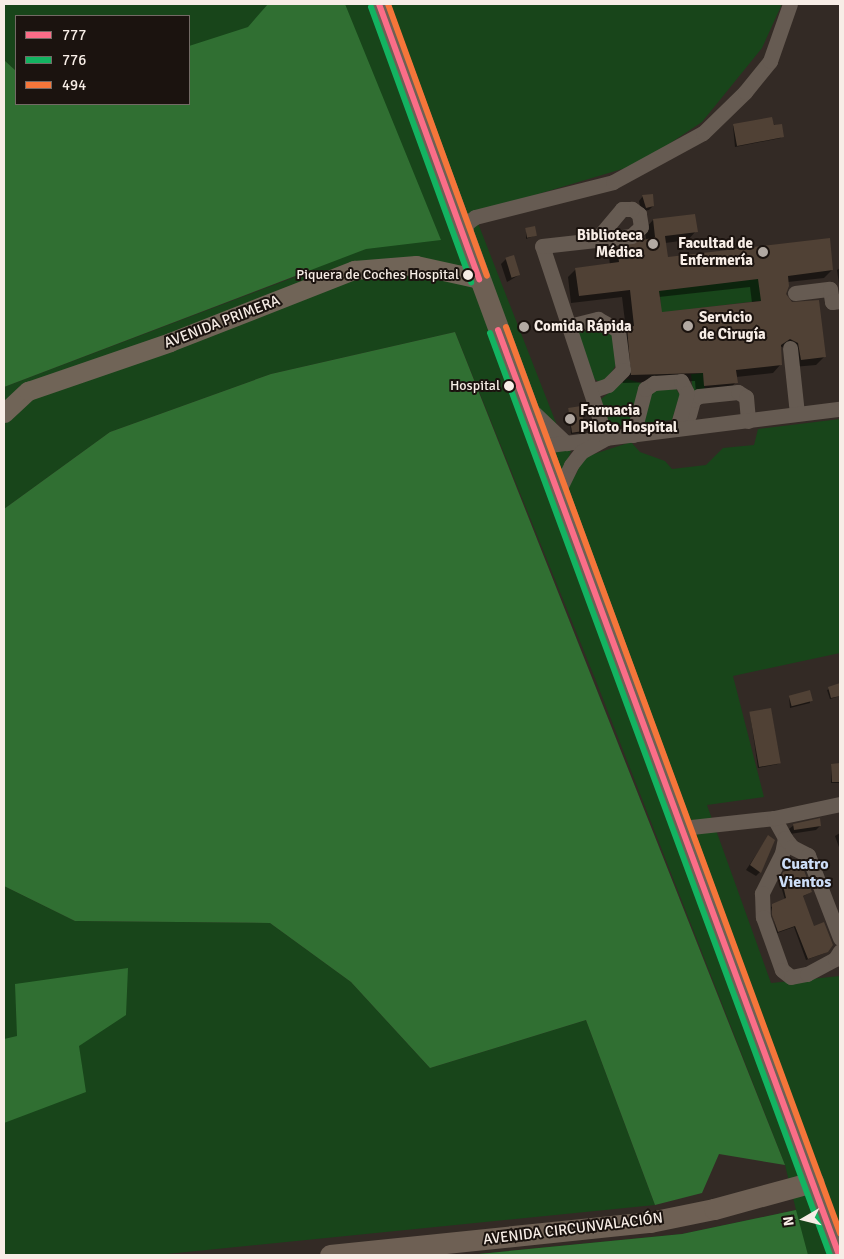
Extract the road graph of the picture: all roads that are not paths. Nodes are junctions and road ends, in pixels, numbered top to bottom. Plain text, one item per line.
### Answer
1 (379, 4) edge
2 (790, 4) edge
3 (464, 236) junction
4 (598, 238) dead end
5 (479, 278) junction
6 (795, 294) dead end
7 (840, 301) edge
8 (569, 326) junction
9 (790, 348) dead end
10 (591, 391) junction
11 (840, 409) edge
12 (533, 412) junction
13 (4, 413) edge
14 (798, 414) junction
15 (748, 420) junction
16 (681, 429) junction
17 (633, 435) junction
18 (606, 438) junction
19 (566, 443) junction
20 (541, 446) junction
21 (558, 492) junction
22 (571, 527) junction
23 (840, 804) edge
24 (774, 818) junction
25 (682, 828) junction
26 (785, 838) junction
27 (840, 938) edge
28 (840, 951) edge
29 (812, 1182) junction
30 (330, 1255) edge
31 (839, 1255) edge

1 - 3 highway
2 - 3 street
3 - 5 highway
4 - 8 street
5 - 12 highway
5 - 13 main road, AVENIDA PRIMERA
5 - 22 street
6 - 7 street
8 - 10 street
8 - 10 street
9 - 14 street
10 - 18 street
11 - 14 street
12 - 19 street
12 - 20 highway
14 - 15 street
15 - 16 street
15 - 16 street
16 - 17 street
16 - 17 street
17 - 18 street
18 - 19 street
18 - 21 street
19 - 20 street
20 - 21 highway
21 - 22 highway
22 - 25 highway
23 - 24 street
24 - 25 street
24 - 26 street
25 - 29 highway
26 - 27 street
26 - 28 street
29 - 30 highway, AVENIDA CIRCUNVALACIÓN
29 - 31 highway

